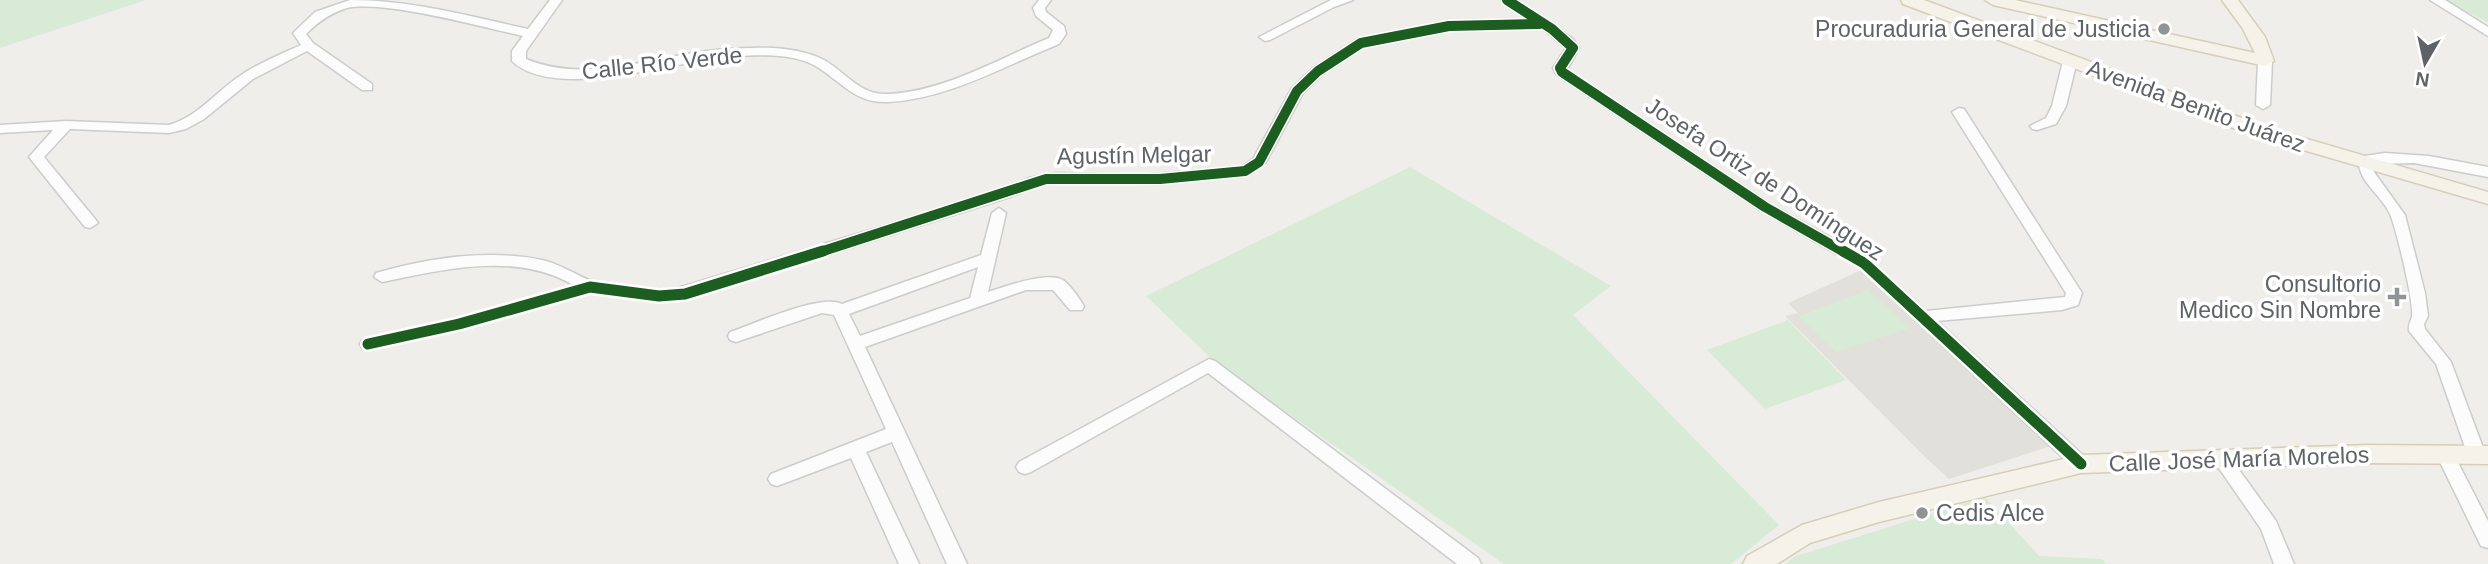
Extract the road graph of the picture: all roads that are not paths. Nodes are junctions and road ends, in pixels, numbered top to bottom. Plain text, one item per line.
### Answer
1 (556, 0) edge
2 (1045, 0) edge
3 (1348, 0) edge
4 (1507, 0) edge
5 (1909, 0) edge
6 (1993, 0) edge
7 (2230, 0) edge
8 (2436, 0) edge
9 (1326, 2) edge
10 (1539, 24) junction
11 (2488, 32) edge
12 (532, 34) junction
13 (1265, 37) dead end
14 (308, 46) junction
15 (2070, 61) junction
16 (2265, 61) junction
17 (367, 87) dead end
18 (2263, 105) dead end
19 (1959, 112) dead end
20 (66, 125) junction
21 (2037, 126) dead end
22 (0, 128) edge
23 (2366, 164) junction
24 (2488, 172) edge
25 (2488, 198) edge
26 (999, 213) dead end
27 (90, 223) dead end
28 (988, 258) junction
29 (382, 277) dead end
30 (590, 287) junction
31 (978, 299) junction
32 (1076, 306) dead end
33 (840, 311) junction
34 (1924, 317) junction
35 (736, 335) dead end
36 (369, 344) dead end
37 (856, 344) junction
38 (898, 432) junction
39 (855, 449) junction
40 (2445, 454) junction
41 (2482, 454) edge
42 (2223, 461) junction
43 (2081, 464) junction
44 (1025, 467) dead end
45 (776, 479) dead end
46 (2488, 540) edge
47 (909, 564) edge
48 (957, 564) edge
49 (1471, 564) edge
50 (1756, 564) edge
51 (2284, 564) edge

1 - 12 street
2 - 12 street, Calle Río Verde
3 - 9 street
4 - 10 street, Josefa Ortiz de Domínguez
5 - 15 main road, Avenida Benito Juárez
6 - 16 main road
7 - 16 main road
8 - 11 street
9 - 13 street
10 - 30 street, Agustín Melgar
10 - 34 street, Josefa Ortiz de Domínguez
12 - 14 street
14 - 17 street
14 - 20 street
15 - 21 street
15 - 23 main road, Avenida Benito Juárez
16 - 18 street
19 - 34 street
20 - 22 street
20 - 27 street
23 - 24 street
23 - 25 main road, Avenida Benito Juárez
23 - 41 street
26 - 28 street
28 - 31 street
28 - 33 street
29 - 30 street
30 - 36 street
31 - 32 street
31 - 37 street
33 - 35 street
33 - 37 street
34 - 43 street, Josefa Ortiz de Domínguez
37 - 38 street
38 - 39 street
38 - 48 street
39 - 45 street
39 - 47 street
40 - 41 main road, Calle José María Morelos
40 - 42 main road, Calle José María Morelos
40 - 46 street
42 - 43 main road, Calle José María Morelos
42 - 51 street
43 - 50 main road, Calle José María Morelos
44 - 49 street

